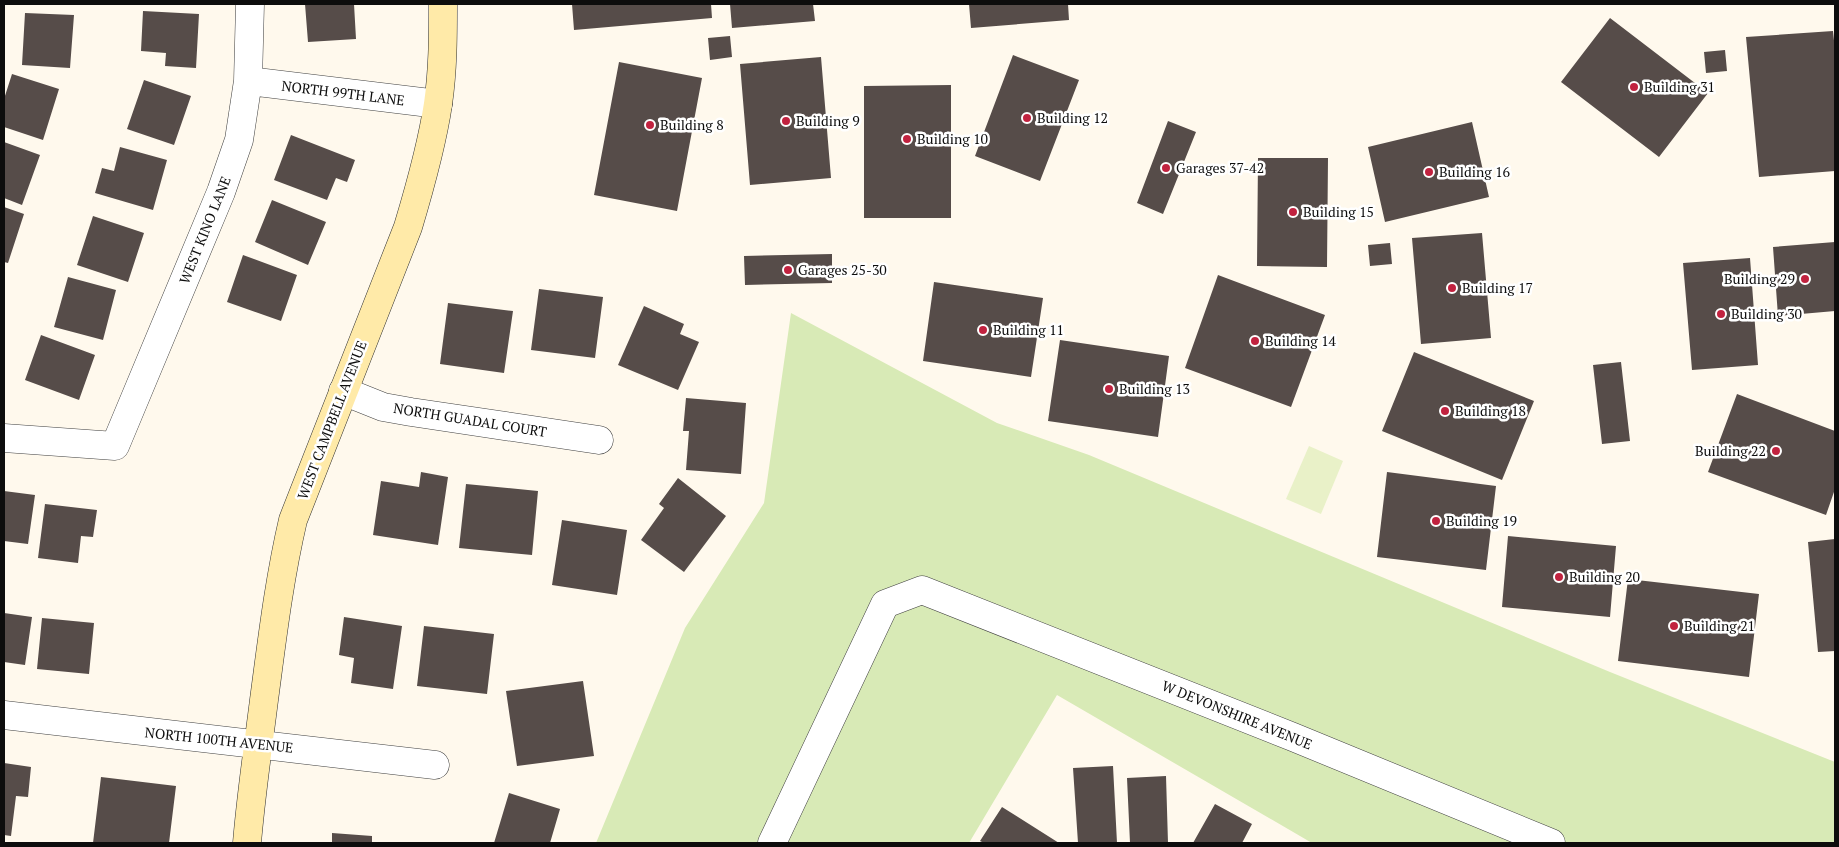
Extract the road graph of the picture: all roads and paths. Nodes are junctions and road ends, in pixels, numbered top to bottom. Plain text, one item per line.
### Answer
1 (250, 4) edge
2 (443, 4) edge
3 (248, 81) junction
4 (438, 104) junction
5 (343, 391) junction
6 (4, 438) edge
7 (599, 440) dead end
8 (4, 715) edge
9 (259, 744) junction
10 (435, 764) dead end
11 (247, 843) edge
12 (772, 843) edge
13 (1551, 843) edge

1 - 3 street, WEST KINO LANE
2 - 4 street, WEST CAMPBELL AVENUE
3 - 4 street, NORTH 99TH LANE
3 - 6 street, WEST KINO LANE
4 - 5 street, WEST CAMPBELL AVENUE
5 - 7 street, NORTH GUADAL COURT
5 - 9 street, WEST CAMPBELL AVENUE
8 - 9 street, NORTH 100TH AVENUE
9 - 10 street, NORTH 100TH AVENUE
9 - 11 street, WEST CAMPBELL AVENUE
12 - 13 street, W DEVONSHIRE AVENUE

